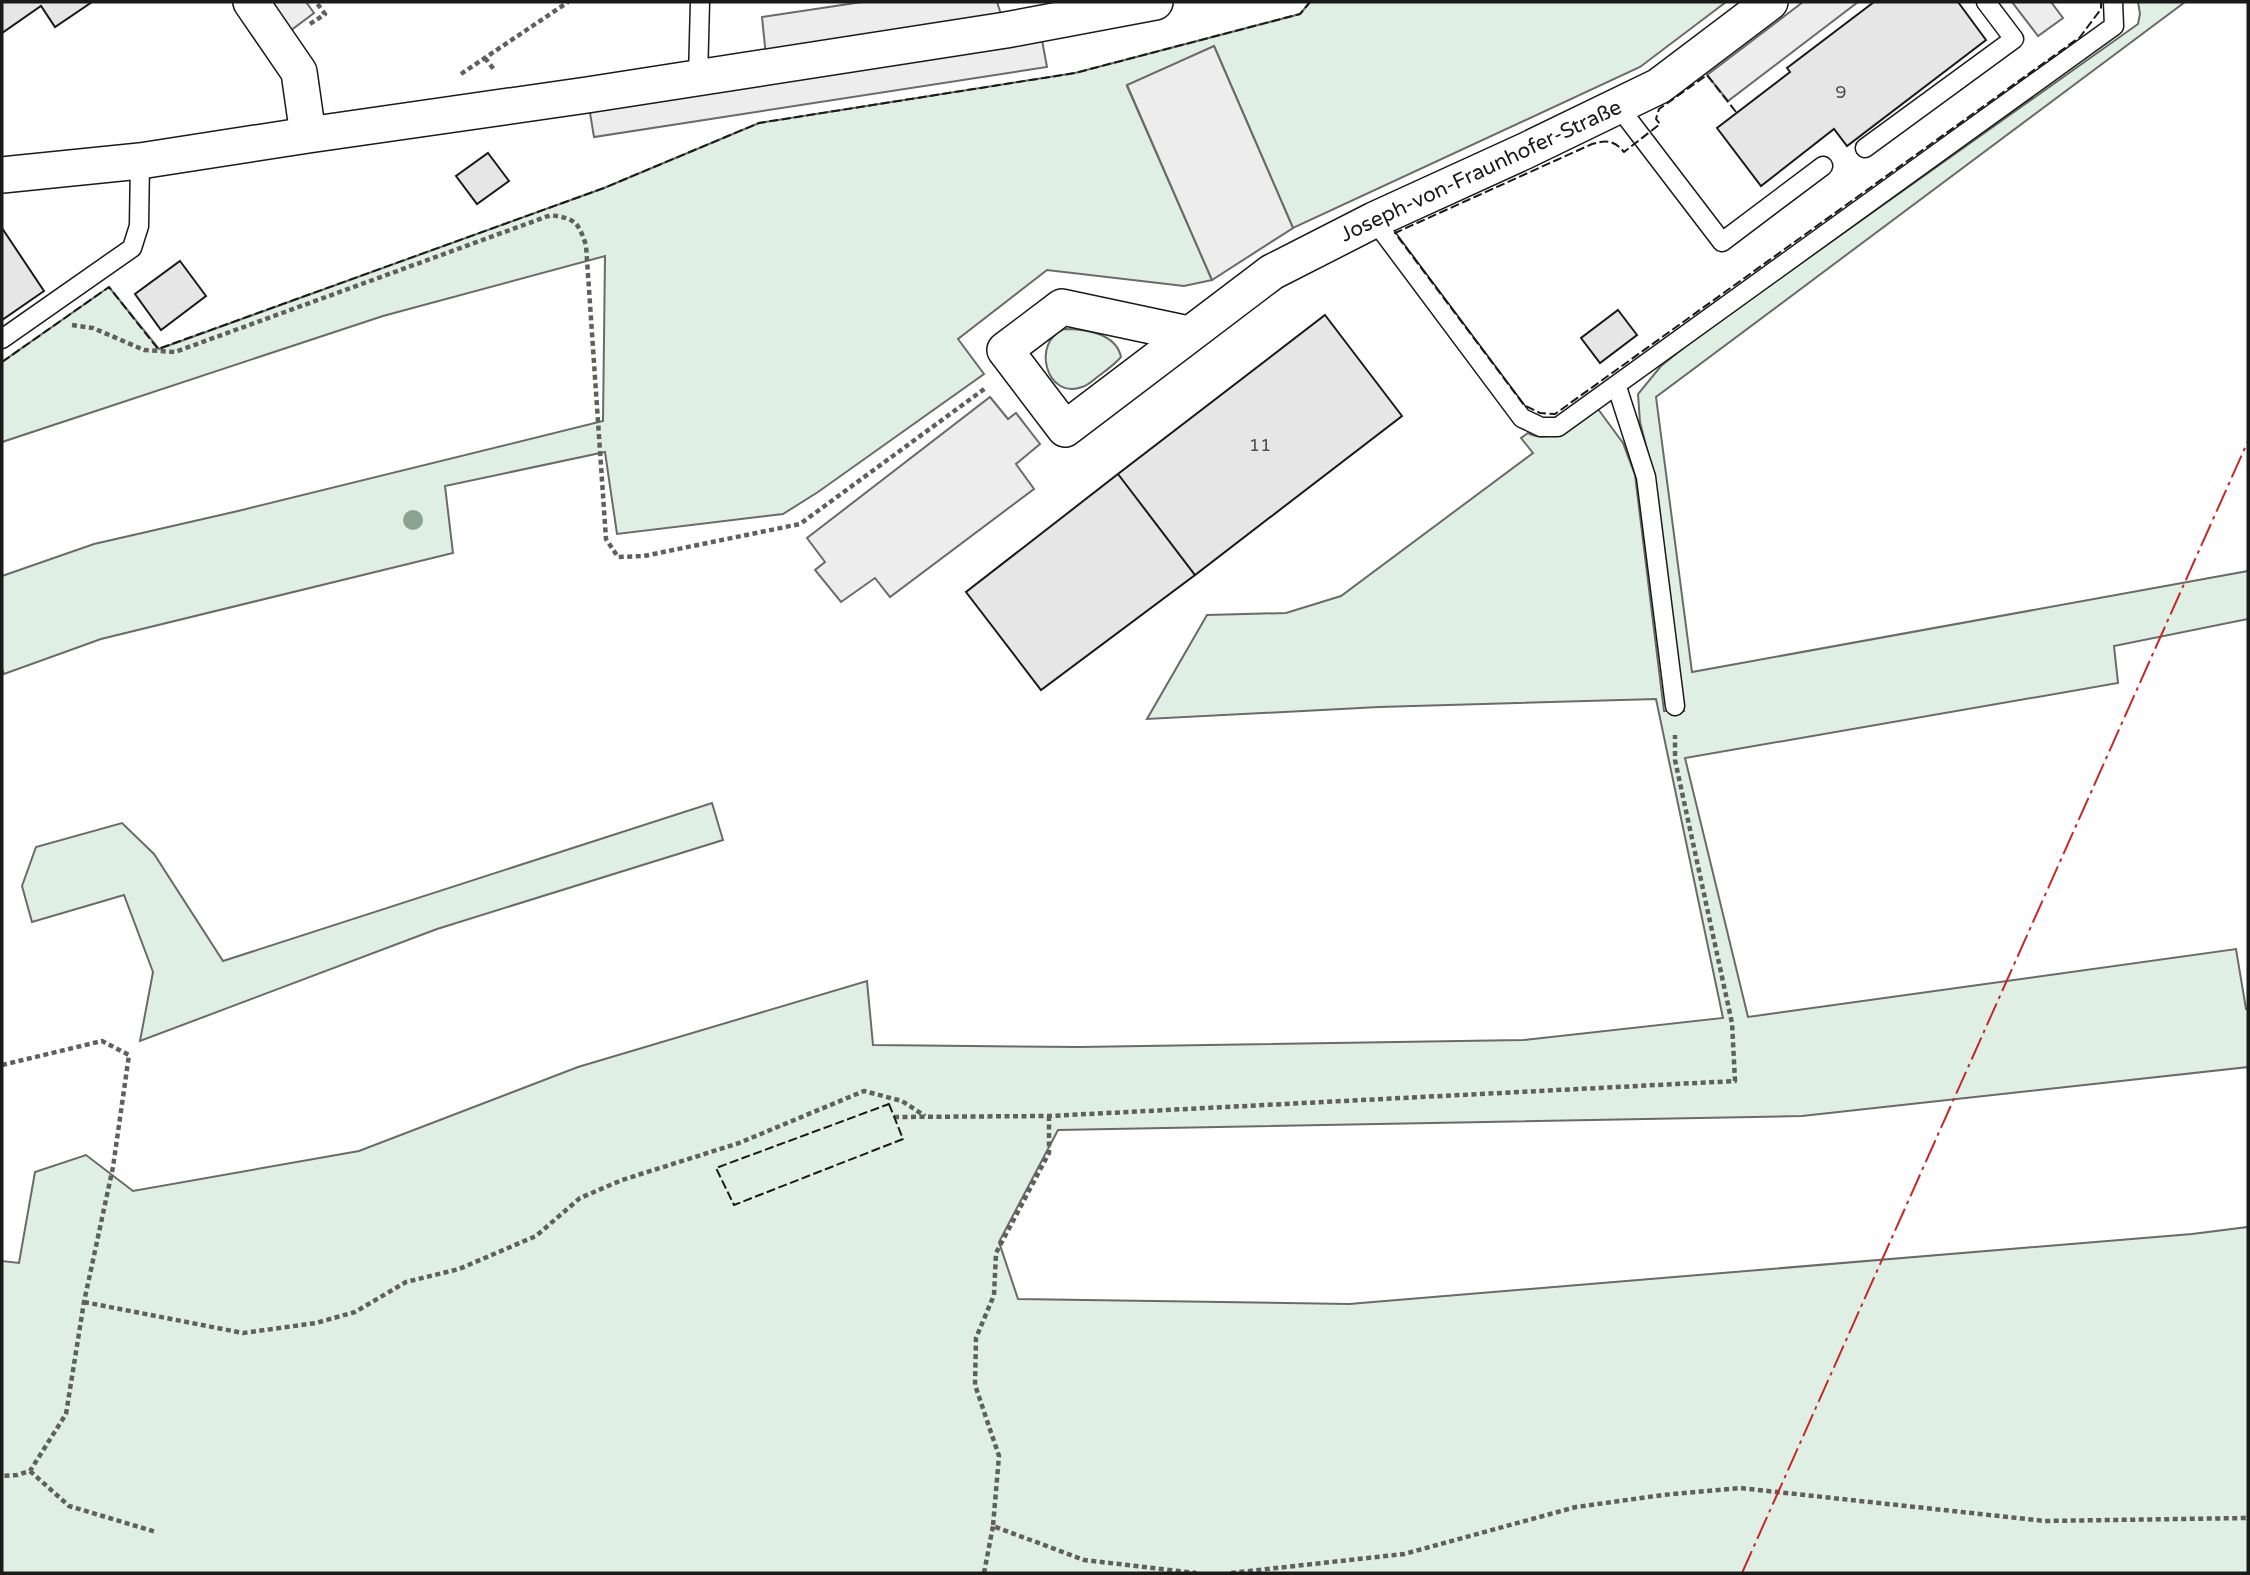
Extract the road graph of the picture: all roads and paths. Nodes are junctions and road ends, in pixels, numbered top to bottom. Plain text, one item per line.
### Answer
1 (251, 2) edge
2 (316, 2) edge
3 (568, 2) edge
4 (699, 2) edge
5 (1155, 2) edge
6 (1770, 2) edge
7 (1986, 2) edge
8 (2113, 2) edge
9 (1074, 9) edge
10 (307, 26) dead end
11 (698, 78) junction
12 (454, 79) dead end
13 (1618, 106) junction
14 (308, 135) junction
15 (1865, 148) dead end
16 (140, 161) junction
17 (1824, 166) dead end
18 (2, 175) edge
19 (1374, 220) junction
20 (71, 325) dead end
21 (1189, 334) junction
22 (2, 339) edge
23 (1016, 366) junction
24 (1617, 387) junction
25 (1675, 706) joint
26 (2, 1065) edge
27 (925, 1116) junction
28 (1049, 1116) junction
29 (894, 1117) dead end
30 (84, 1302) junction
31 (30, 1471) junction
32 (2, 1476) edge
33 (2248, 1518) edge
34 (993, 1526) junction
35 (156, 1532) dead end
36 (984, 1573) edge
37 (1196, 1573) edge
38 (1231, 1573) edge

1 - 14 street
2 - 10 path
3 - 12 path
4 - 11 lane
5 - 9 street
6 - 13 street, Joseph-von-Fraunhofer-Straße
7 - 15 lane
8 - 24 lane
9 - 11 street
11 - 14 street
13 - 17 lane
13 - 19 street, Joseph-von-Fraunhofer-Straße
14 - 16 street
16 - 18 street
16 - 22 lane
19 - 21 street, Joseph-von-Fraunhofer-Straße
19 - 24 lane
20 - 23 path
21 - 23 street
21 - 23 street, Joseph-von-Fraunhofer-Straße
24 - 25 lane
25 - 28 path
26 - 30 path
27 - 28 path
27 - 29 path
27 - 30 path
28 - 34 path
30 - 31 path
31 - 32 path
31 - 35 path
33 - 38 path
34 - 36 path
34 - 37 path

